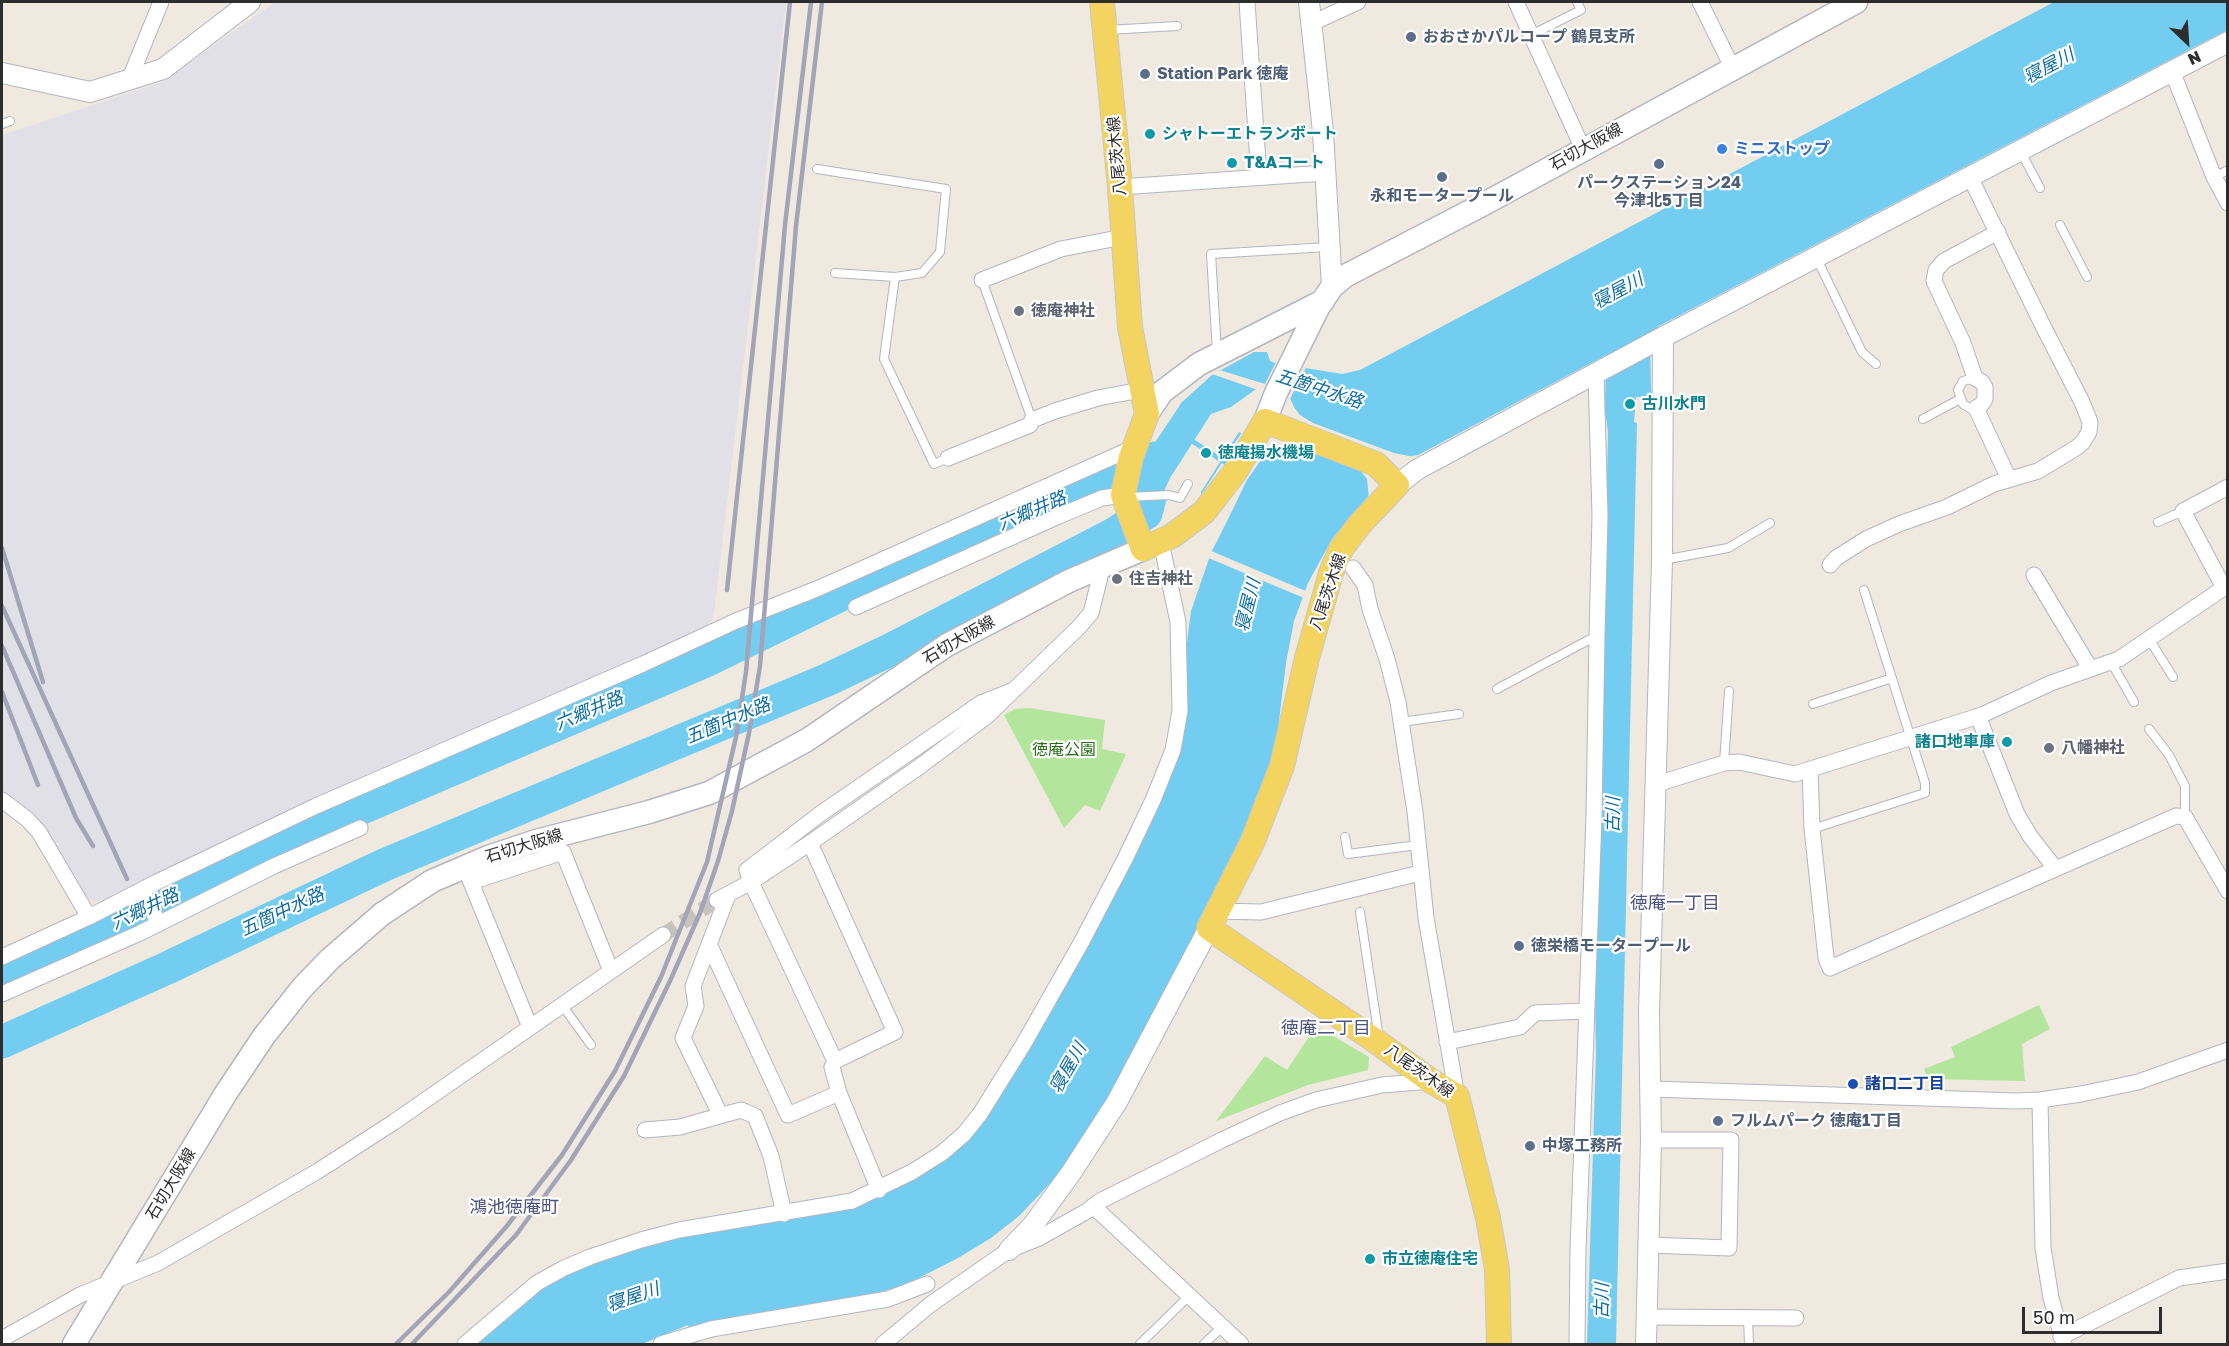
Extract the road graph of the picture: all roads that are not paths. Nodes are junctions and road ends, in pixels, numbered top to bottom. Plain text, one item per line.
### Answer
1 (161, 2) edge
2 (250, 2) edge
3 (1102, 2) edge
4 (1247, 2) edge
5 (1309, 2) edge
6 (1358, 2) edge
7 (1516, 2) edge
8 (1577, 2) edge
9 (1700, 2) edge
10 (1845, 4) edge
11 (1310, 24) junction
12 (1177, 26) dead end
13 (1105, 30) junction
14 (1531, 35) junction
15 (2228, 42) edge
16 (1732, 68) junction
17 (2172, 71) junction
18 (2, 73) edge
19 (130, 78) junction
20 (10, 121) dead end
21 (2, 124) edge
22 (1583, 149) junction
23 (2020, 151) junction
24 (817, 169) dead end
25 (1325, 173) junction
26 (2221, 174) edge
27 (1259, 177) junction
28 (1970, 177) junction
29 (1120, 188) junction
30 (2040, 188) dead end
31 (2228, 203) edge
32 (2060, 225) dead end
33 (1998, 232) junction
34 (1123, 237) junction
35 (1329, 247) junction
36 (1816, 257) junction
37 (835, 273) dead end
38 (895, 277) junction
39 (2087, 277) dead end
40 (982, 280) joint
41 (1327, 294) junction
42 (1658, 340) junction
43 (1217, 353) junction
44 (1876, 364) dead end
45 (1600, 371) junction
46 (1975, 378) junction
47 (1141, 390) junction
48 (1960, 399) junction
49 (1976, 408) junction
50 (1147, 414) junction
51 (1923, 419) dead end
52 (1032, 420) junction
53 (1266, 429) junction
54 (1133, 452) junction
55 (948, 458) joint
56 (2009, 479) junction
57 (1395, 483) junction
58 (1188, 484) dead end
59 (2228, 487) edge
60 (1126, 498) junction
61 (2183, 511) junction
62 (2158, 522) dead end
63 (1770, 523) dead end
64 (1146, 541) junction
65 (1662, 560) junction
66 (1830, 565) dead end
67 (1100, 567) junction
68 (1353, 568) dead end
69 (2034, 575) dead end
70 (2226, 587) edge
71 (1864, 590) dead end
72 (856, 607) dead end
73 (1597, 635) junction
74 (2149, 639) junction
75 (2111, 662) junction
76 (2090, 668) junction
77 (2173, 677) dead end
78 (1892, 678) junction
79 (1497, 689) dead end
80 (1014, 690) junction
81 (1729, 691) dead end
82 (2134, 702) dead end
83 (1813, 704) dead end
84 (1459, 714) dead end
85 (1978, 716) junction
86 (1401, 722) junction
87 (2149, 729) dead end
88 (1910, 738) junction
89 (1725, 763) junction
90 (1810, 769) junction
91 (1657, 784) junction
92 (2, 800) edge
93 (2185, 818) junction
94 (360, 828) dead end
95 (1812, 829) junction
96 (1345, 837) dead end
97 (810, 843) junction
98 (1418, 845) junction
99 (2055, 868) junction
100 (1420, 873) junction
101 (467, 874) junction
102 (751, 882) junction
103 (2228, 891) edge
104 (144, 893) junction
105 (1360, 912) dead end
106 (89, 918) junction
107 (1213, 920) junction
108 (158, 922) junction
109 (663, 935) tunnel mouth
110 (709, 944) junction
111 (2, 957) edge
112 (611, 971) junction
113 (2, 994) edge
114 (562, 1005) junction
115 (1586, 1011) junction
116 (530, 1028) junction
117 (1447, 1042) junction
118 (1380, 1044) junction
119 (591, 1045) dead end
120 (2228, 1050) edge
121 (835, 1061) junction
122 (1431, 1081) junction
123 (1651, 1089) junction
124 (839, 1093) junction
125 (1457, 1096) junction
126 (2040, 1100) junction
127 (720, 1114) junction
128 (645, 1130) dead end
129 (1651, 1140) junction
130 (879, 1190) junction
131 (1093, 1206) junction
132 (784, 1214) junction
133 (1649, 1245) junction
134 (1009, 1250) junction
135 (2228, 1271) edge
136 (113, 1282) junction
137 (927, 1284) dead end
138 (1188, 1297) junction
139 (1646, 1317) junction
140 (1748, 1318) junction
141 (1796, 1318) dead end
142 (1222, 1327) junction
143 (2, 1339) edge
144 (2063, 1341) edge
145 (74, 1344) edge
146 (465, 1344) edge
147 (661, 1344) edge
148 (883, 1344) edge
149 (1140, 1344) edge
150 (1204, 1344) edge
151 (1241, 1344) edge
152 (1499, 1344) edge
153 (1577, 1344) edge
154 (1646, 1344) edge
155 (1749, 1344) edge

1 - 19 street
2 - 19 street
3 - 13 main road, 八尾茨木線
4 - 27 street
5 - 11 street
6 - 11 street
7 - 14 street
8 - 14 lane
9 - 16 street
10 - 16 main road, 石切大阪線
11 - 25 street
12 - 13 lane
13 - 29 main road, 八尾茨木線
14 - 22 street
15 - 17 street
16 - 22 main road, 石切大阪線
17 - 23 street
17 - 26 street
18 - 19 street
20 - 21 lane
22 - 41 main road, 石切大阪線
23 - 28 street
23 - 30 lane
24 - 38 lane
25 - 27 street
25 - 35 street
26 - 31 street
27 - 29 street
28 - 33 street
28 - 36 street
29 - 34 main road, 八尾茨木線
32 - 39 lane
33 - 46 street
33 - 56 street
34 - 40 street
34 - 47 main road, 八尾茨木線
35 - 41 street
35 - 43 lane
36 - 42 street
36 - 44 lane
37 - 38 lane
38 - 55 lane
40 - 52 lane
41 - 43 main road, 石切大阪線
41 - 53 main road, 石切大阪線
42 - 45 street
42 - 65 street
43 - 50 main road, 石切大阪線
45 - 57 street
45 - 73 street
46 - 48 lane
46 - 49 street
47 - 50 main road, 八尾茨木線
47 - 52 street
48 - 49 lane
48 - 51 lane
49 - 56 street
50 - 54 main road
52 - 55 street
53 - 57 main road
53 - 64 main road
54 - 60 main road
54 - 104 street
56 - 66 street
57 - 107 main road, 八尾茨木線
58 - 60 lane
59 - 61 street
60 - 64 main road
60 - 72 street
61 - 62 lane
61 - 70 street
63 - 65 lane
64 - 67 main road, 石切大阪線
64 - 130 street
65 - 91 street
67 - 80 street
67 - 101 main road, 石切大阪線
68 - 86 street
69 - 76 street
70 - 74 street
71 - 78 lane
73 - 79 lane
73 - 115 street
74 - 75 street
74 - 77 lane
75 - 76 street
75 - 82 lane
76 - 85 street
78 - 83 lane
78 - 88 lane
80 - 97 street
80 - 102 street
81 - 89 lane
84 - 86 lane
85 - 88 street
85 - 99 street
86 - 98 street
87 - 93 lane
88 - 90 street
88 - 95 lane
89 - 90 street
89 - 91 street
90 - 95 street
91 - 123 street
92 - 106 street
93 - 99 street
93 - 103 street
94 - 108 street
95 - 99 street
96 - 98 lane
97 - 102 street
97 - 121 street
98 - 100 street
100 - 107 street
100 - 117 street
101 - 112 street
101 - 116 street
101 - 136 main road, 石切大阪線
102 - 110 street
102 - 121 street
104 - 106 street
104 - 108 street
105 - 118 lane
106 - 111 street
107 - 118 main road, 八尾茨木線
107 - 134 street
108 - 113 street
109 - 112 street
110 - 124 street
110 - 127 street
112 - 114 street
114 - 116 street
114 - 119 lane
115 - 117 street
115 - 153 street
116 - 136 street
117 - 125 street
118 - 122 main road, 八尾茨木線
120 - 126 street
121 - 124 street
122 - 125 main road, 八尾茨木線
122 - 131 street
123 - 126 street
123 - 129 street
124 - 130 street
125 - 152 main road, 八尾茨木線
126 - 144 street
127 - 128 street
127 - 132 street
129 - 133 street
129 - 133 street
130 - 132 street
131 - 134 street
131 - 138 street
132 - 146 street
133 - 139 street
134 - 148 street
135 - 144 street
136 - 143 street
136 - 145 main road, 石切大阪線
137 - 147 street
138 - 142 street
138 - 149 lane
139 - 140 street
139 - 154 street
140 - 141 street
140 - 155 lane
142 - 150 lane
142 - 151 street

